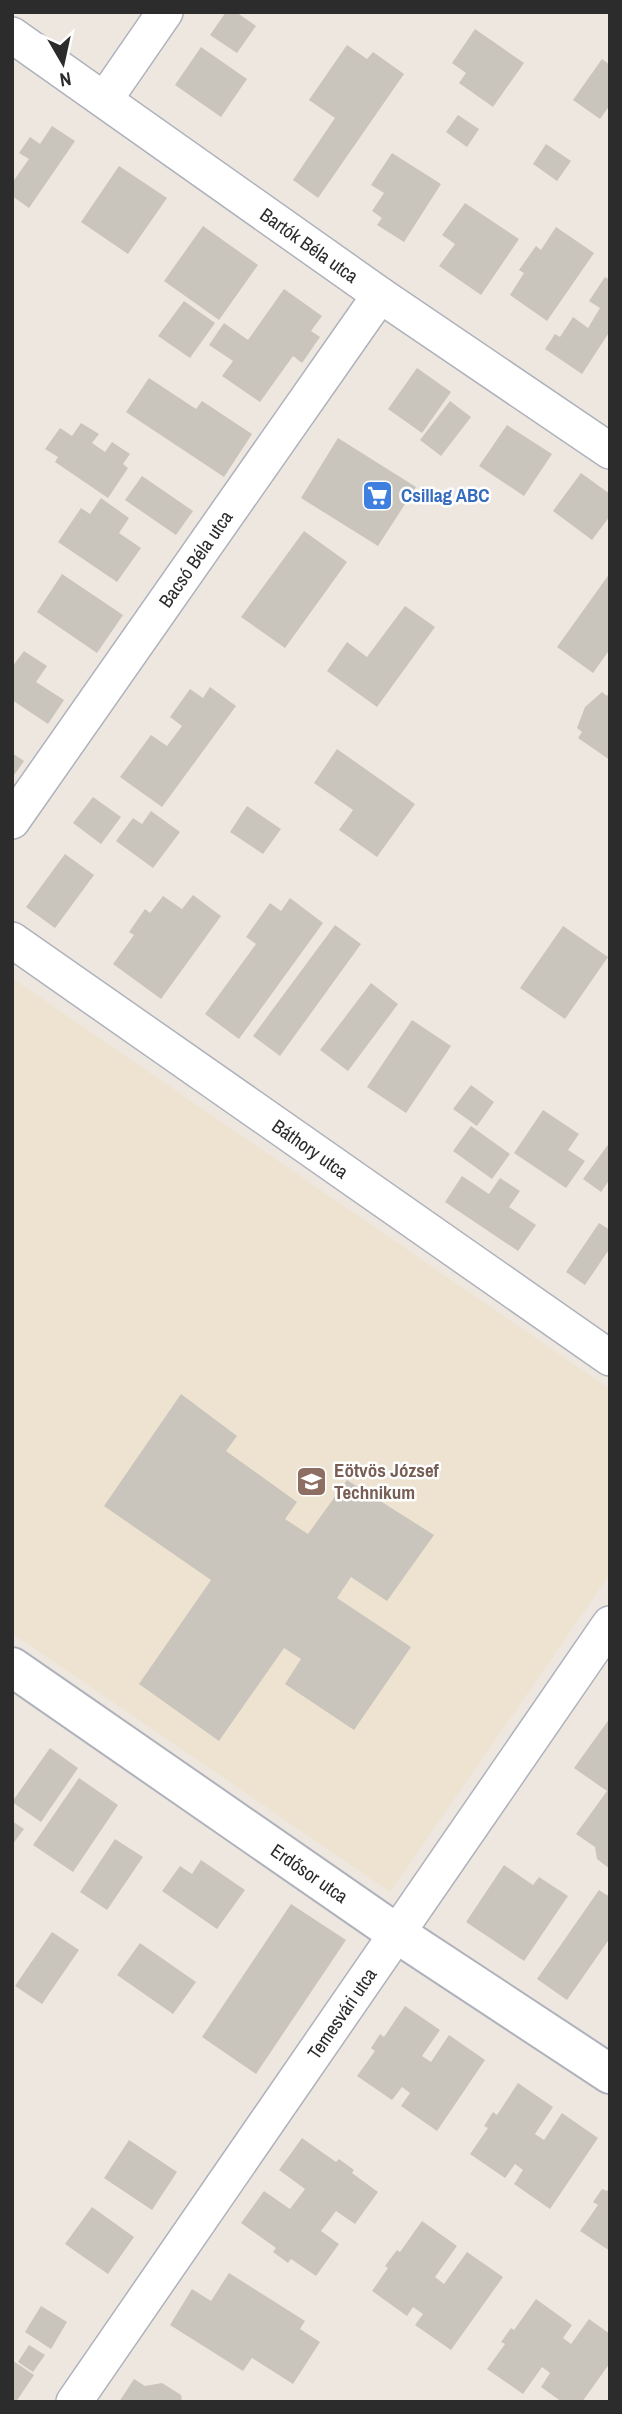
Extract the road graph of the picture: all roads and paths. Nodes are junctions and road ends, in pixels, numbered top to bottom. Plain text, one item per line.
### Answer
1 (165, 12) edge
2 (12, 35) edge
3 (105, 99) junction
4 (380, 295) junction
5 (610, 452) edge
6 (12, 821) edge
7 (12, 940) edge
8 (610, 1357) edge
9 (610, 1624) edge
10 (12, 1667) edge
11 (396, 1933) junction
12 (610, 2074) edge
13 (74, 2402) edge

1 - 3 street
2 - 3 street, Bartók Béla utca
3 - 4 street, Bartók Béla utca
4 - 5 street, Bartók Béla utca
4 - 6 street, Bacsó Béla utca
7 - 8 street, Báthory utca
9 - 11 street, Temesvári utca
10 - 11 street, Erdősor utca
11 - 12 street, Erdősor utca
11 - 13 street, Temesvári utca

